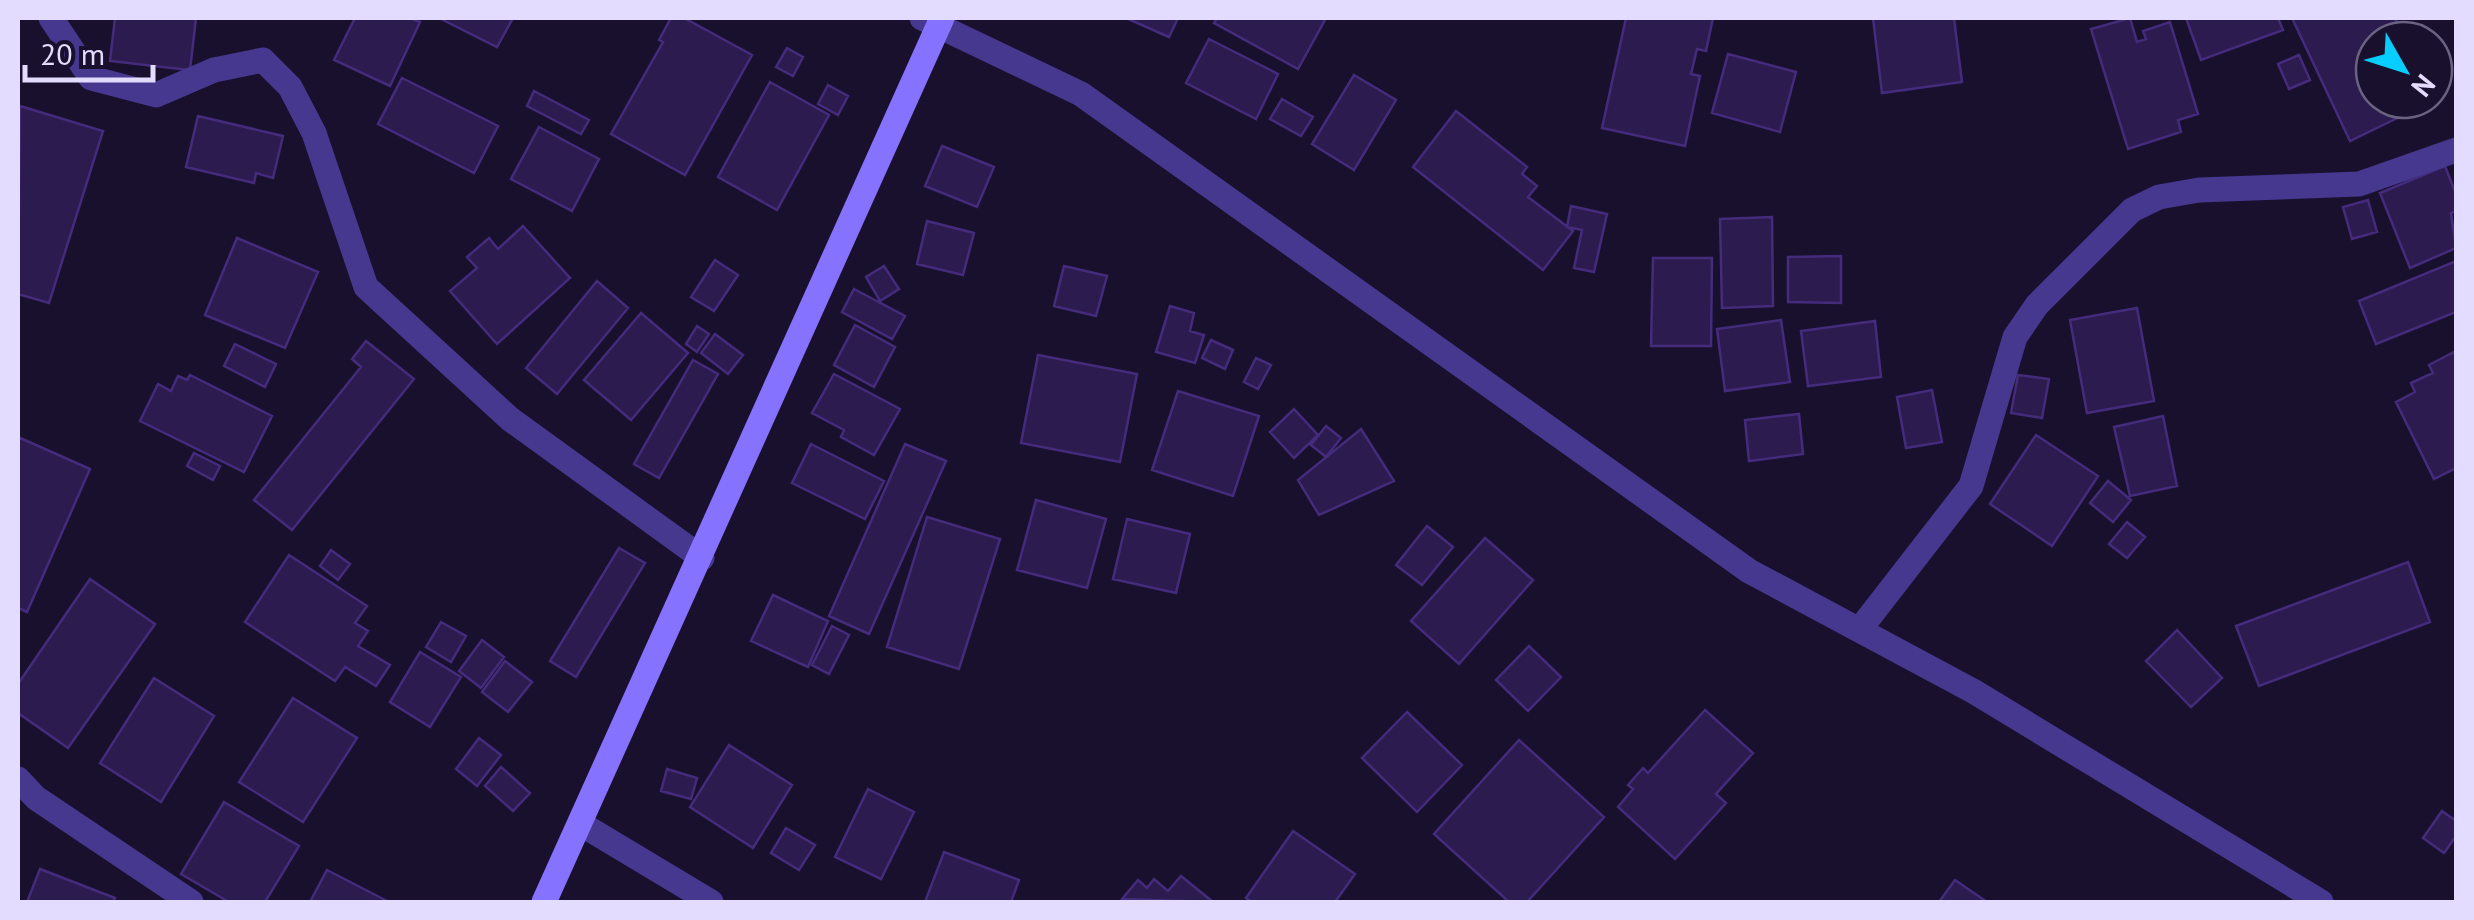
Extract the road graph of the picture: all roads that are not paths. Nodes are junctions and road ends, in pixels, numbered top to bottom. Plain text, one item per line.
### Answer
1 (51, 18) edge
2 (934, 21) edge
3 (2455, 153) edge
4 (702, 558) junction
5 (1860, 629) junction
6 (18, 779) edge
7 (581, 824) junction
8 (190, 902) edge
9 (544, 902) edge
10 (712, 902) edge
11 (2322, 902) edge

1 - 4 street
2 - 4 street
2 - 5 street
3 - 5 street
4 - 7 street
5 - 11 street
6 - 8 street
7 - 9 street
7 - 10 street

